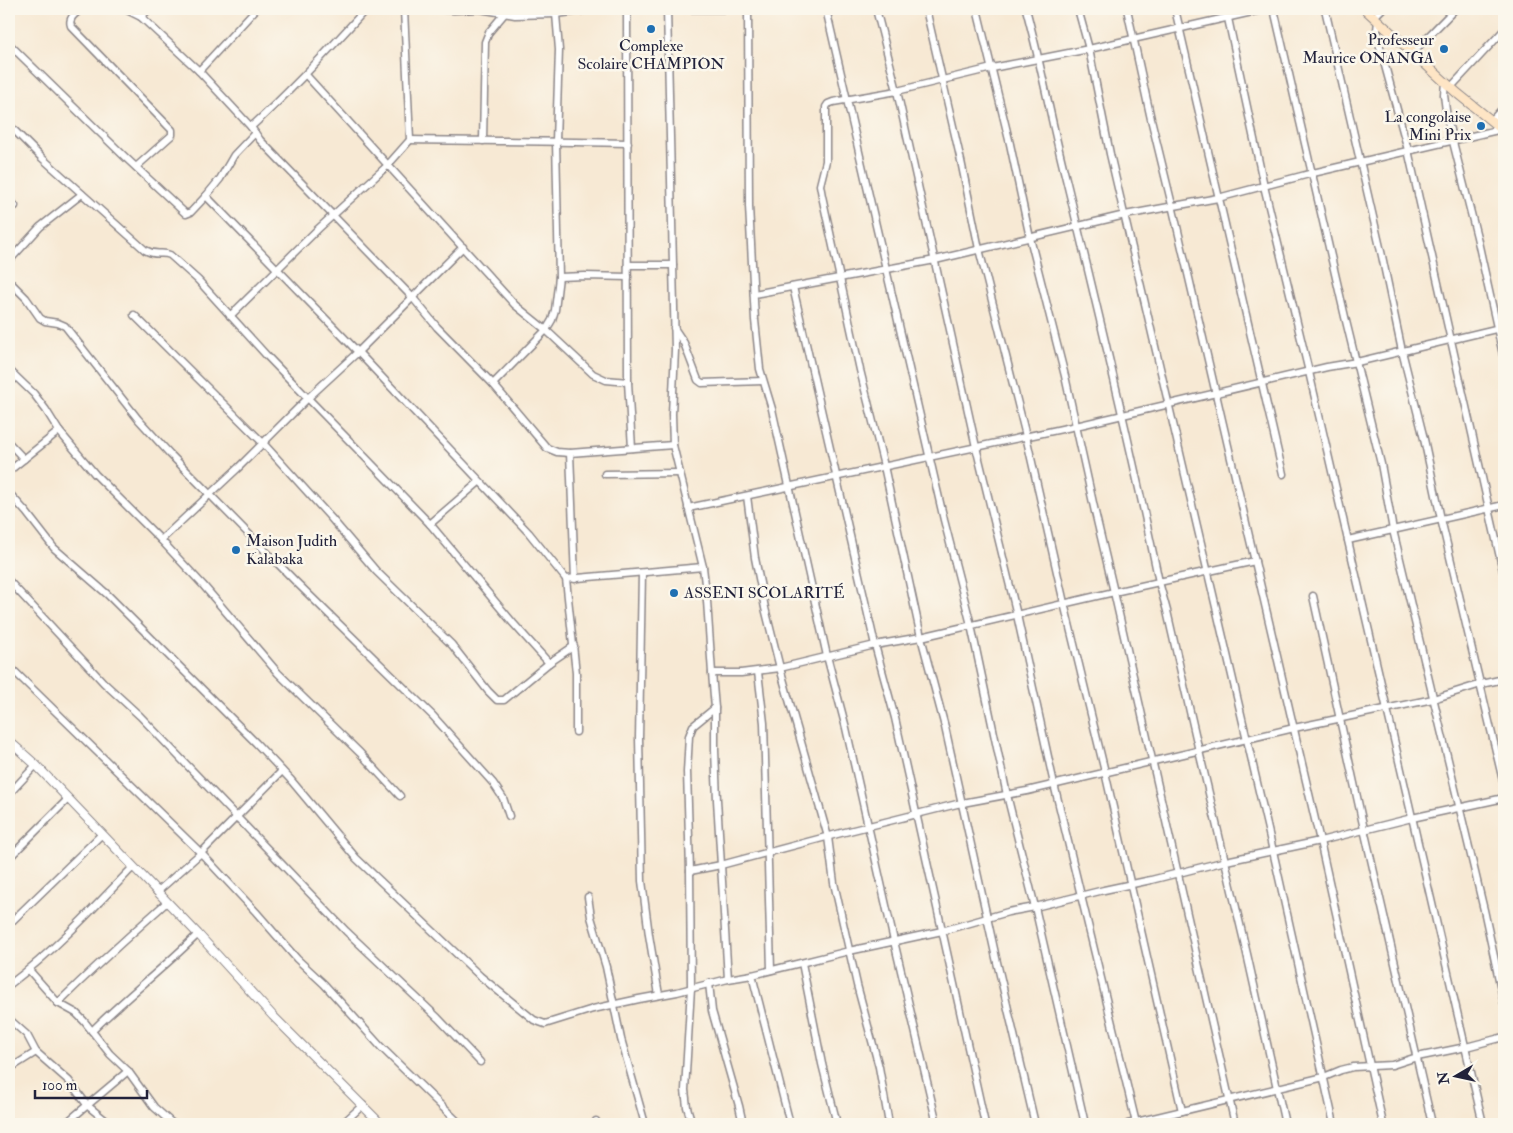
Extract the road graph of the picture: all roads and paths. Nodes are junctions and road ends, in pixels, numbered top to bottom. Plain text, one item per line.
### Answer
1 (81, 9) edge
2 (125, 9) edge
3 (149, 9) edge
4 (256, 9) edge
5 (366, 9) edge
6 (404, 9) edge
7 (430, 9) edge
8 (479, 9) edge
9 (595, 9) edge
10 (627, 9) edge
11 (635, 9) edge
12 (645, 9) edge
13 (667, 9) edge
14 (678, 9) edge
15 (731, 9) edge
16 (748, 9) edge
17 (826, 9) edge
18 (876, 9) edge
19 (926, 9) edge
20 (977, 9) edge
21 (1026, 9) edge
22 (1078, 9) edge
23 (1127, 9) edge
24 (1175, 9) edge
25 (1226, 9) edge
26 (1265, 9) edge
27 (1274, 9) edge
28 (1325, 9) edge
29 (1365, 9) edge
30 (1382, 9) edge
31 (1455, 9) edge
32 (505, 13) junction
33 (556, 14) junction
34 (1228, 16) junction
35 (141, 17) junction
36 (1376, 19) junction
37 (1179, 28) junction
38 (1504, 30) edge
39 (1134, 39) junction
40 (9, 44) edge
41 (1089, 49) junction
42 (1413, 52) junction
43 (1040, 59) junction
44 (992, 68) junction
45 (199, 71) junction
46 (306, 75) junction
47 (944, 80) junction
48 (1448, 84) junction
49 (896, 91) junction
50 (847, 100) junction
51 (1504, 107) edge
52 (1491, 121) junction
53 (9, 125) edge
54 (253, 130) junction
55 (1503, 130) edge
56 (410, 140) junction
57 (1453, 140) junction
58 (483, 141) junction
59 (556, 141) junction
60 (628, 143) junction
61 (1408, 150) junction
62 (1360, 162) junction
63 (387, 166) junction
64 (136, 167) junction
65 (1313, 173) junction
66 (1264, 186) junction
67 (82, 194) junction
68 (206, 196) junction
69 (1218, 198) junction
70 (9, 199) edge
71 (15, 206) dead end
72 (1172, 206) junction
73 (1125, 215) junction
74 (332, 216) junction
75 (1078, 227) junction
76 (1030, 238) junction
77 (463, 247) junction
78 (979, 249) junction
79 (935, 260) junction
80 (9, 261) edge
81 (628, 264) junction
82 (673, 265) junction
83 (277, 269) junction
84 (887, 269) junction
85 (559, 277) junction
86 (628, 277) junction
87 (840, 278) junction
88 (9, 282) edge
89 (793, 287) junction
90 (754, 294) junction
91 (413, 298) junction
92 (134, 315) dead end
93 (230, 316) junction
94 (674, 328) junction
95 (1501, 328) edge
96 (546, 330) junction
97 (1451, 340) junction
98 (1402, 351) junction
99 (358, 352) junction
100 (1504, 358) edge
101 (1357, 362) junction
102 (9, 370) edge
103 (1309, 372) junction
104 (628, 382) junction
105 (763, 382) junction
106 (1262, 382) junction
107 (493, 384) junction
108 (1216, 394) junction
109 (308, 398) junction
110 (1169, 404) junction
111 (1122, 416) junction
112 (1076, 426) junction
113 (59, 431) junction
114 (1026, 436) junction
115 (263, 443) junction
116 (9, 444) edge
117 (673, 444) junction
118 (976, 447) junction
119 (632, 448) junction
120 (570, 453) junction
121 (930, 456) junction
122 (24, 459) junction
123 (884, 466) junction
124 (9, 471) edge
125 (680, 473) junction
126 (605, 474) dead end
127 (1283, 474) dead end
128 (836, 477) junction
129 (479, 482) junction
130 (790, 487) junction
131 (9, 493) edge
132 (209, 495) junction
133 (747, 496) junction
134 (1504, 505) edge
135 (688, 508) junction
136 (1489, 508) junction
137 (1441, 519) junction
138 (430, 524) junction
139 (1393, 530) junction
140 (161, 540) junction
141 (1348, 540) junction
142 (1255, 561) junction
143 (703, 567) junction
144 (1207, 571) junction
145 (642, 573) junction
146 (1504, 575) edge
147 (566, 579) junction
148 (575, 579) junction
149 (9, 581) edge
150 (1159, 582) junction
151 (1114, 592) junction
152 (1313, 596) dead end
153 (1064, 604) junction
154 (1016, 615) junction
155 (971, 626) junction
156 (921, 637) junction
157 (875, 645) junction
158 (574, 646) junction
159 (827, 656) junction
160 (550, 663) junction
161 (9, 666) edge
162 (780, 668) junction
163 (758, 672) junction
164 (712, 673) junction
165 (1504, 680) edge
166 (1480, 684) junction
167 (1433, 699) junction
168 (715, 708) junction
169 (1386, 709) junction
170 (1339, 719) junction
171 (1294, 728) junction
172 (576, 732) dead end
173 (1246, 739) junction
174 (9, 741) edge
175 (1198, 751) junction
176 (1153, 761) junction
177 (36, 764) junction
178 (282, 771) junction
179 (1105, 772) junction
180 (1054, 784) junction
181 (1504, 785) edge
182 (9, 794) edge
183 (1007, 795) junction
184 (400, 796) dead end
185 (1504, 798) edge
186 (68, 799) junction
187 (962, 803) junction
188 (1459, 808) junction
189 (916, 814) junction
190 (509, 816) dead end
191 (237, 817) junction
192 (1412, 818) junction
193 (868, 826) junction
194 (1364, 830) junction
195 (102, 834) junction
196 (828, 837) junction
197 (1320, 841) junction
198 (1272, 852) junction
199 (201, 853) junction
200 (767, 853) junction
201 (9, 858) edge
202 (1226, 861) junction
203 (721, 865) junction
204 (133, 867) junction
205 (690, 871) junction
206 (1178, 873) junction
207 (1130, 885) junction
208 (157, 892) junction
209 (1081, 896) junction
210 (588, 897) dead end
211 (167, 902) junction
212 (1035, 907) junction
213 (987, 919) junction
214 (9, 924) edge
215 (942, 931) junction
216 (198, 934) junction
217 (894, 941) junction
218 (849, 951) junction
219 (802, 963) junction
220 (29, 970) junction
221 (771, 970) junction
222 (752, 975) junction
223 (728, 979) junction
224 (708, 984) junction
225 (9, 985) edge
226 (690, 988) junction
227 (659, 995) junction
228 (58, 1003) junction
229 (1504, 1003) edge
230 (613, 1005) junction
231 (9, 1019) edge
232 (92, 1031) junction
233 (1504, 1037) edge
234 (1466, 1047) junction
235 (36, 1052) junction
236 (1417, 1057) junction
237 (480, 1062) dead end
238 (1371, 1066) junction
239 (9, 1068) edge
240 (128, 1071) junction
241 (1324, 1077) junction
242 (1276, 1089) junction
243 (1229, 1100) junction
244 (363, 1105) junction
245 (88, 1106) junction
246 (1182, 1111) junction
247 (1136, 1123) junction
248 (65, 1124) edge
249 (110, 1124) edge
250 (173, 1124) edge
251 (342, 1124) edge
252 (381, 1124) edge
253 (460, 1124) edge
254 (645, 1124) edge
255 (692, 1124) edge
256 (743, 1124) edge
257 (790, 1124) edge
258 (837, 1124) edge
259 (889, 1124) edge
260 (937, 1124) edge
261 (985, 1124) edge
262 (1035, 1124) edge
263 (1085, 1124) edge
264 (1128, 1124) edge
265 (1235, 1124) edge
266 (1285, 1124) edge
267 (1334, 1124) edge
268 (1383, 1124) edge
269 (1432, 1124) edge
270 (1483, 1124) edge

1 - 64 street
2 - 35 street
3 - 35 street
4 - 45 street
5 - 46 street
6 - 56 street
7 - 8 street
8 - 32 street
9 - 33 street
10 - 60 street
11 - 12 street
13 - 82 street
14 - 15 street
16 - 90 street
17 - 50 street
18 - 49 street
19 - 47 street
20 - 44 street
21 - 43 street
22 - 41 street
23 - 39 street
24 - 37 street
25 - 34 street
26 - 34 street
27 - 65 street
28 - 62 street
29 - 36 main road
30 - 36 street
31 - 42 street
32 - 33 street
32 - 58 street
33 - 59 street
34 - 37 street
34 - 66 street
35 - 45 street
36 - 42 main road
36 - 61 street
37 - 39 street
37 - 69 street
38 - 48 street
39 - 41 street
39 - 72 street
40 - 64 street
41 - 43 street
41 - 73 street
42 - 48 main road
43 - 44 street
43 - 75 street
44 - 47 street
44 - 76 street
45 - 54 street
46 - 54 street
46 - 63 street
47 - 49 street
47 - 78 street
48 - 52 main road
48 - 57 street
49 - 50 street
49 - 79 street
50 - 84 street
50 - 87 street
51 - 52 street
52 - 55 main road
53 - 67 street
54 - 68 street
54 - 74 street
55 - 57 street
56 - 58 street
56 - 63 street
57 - 61 street
57 - 95 street
58 - 59 street
59 - 60 street
59 - 85 street
60 - 81 street
61 - 62 street
61 - 97 street
62 - 65 street
62 - 98 street
63 - 74 street
63 - 77 street
64 - 68 street
65 - 66 street
65 - 101 street
66 - 69 street
66 - 103 street
67 - 80 street
67 - 93 street
68 - 83 street
69 - 72 street
69 - 106 street
70 - 71 street
72 - 73 street
72 - 108 street
73 - 75 street
73 - 110 street
74 - 83 street
74 - 91 street
75 - 76 street
75 - 111 street
76 - 78 street
76 - 112 street
77 - 91 street
77 - 96 street
78 - 79 street
78 - 114 street
79 - 84 street
79 - 118 street
81 - 82 street
81 - 86 street
82 - 94 street
83 - 93 street
83 - 99 street
84 - 87 street
84 - 121 street
85 - 86 street
85 - 96 street
86 - 104 street
87 - 89 street
87 - 123 street
88 - 132 street
89 - 90 street
89 - 128 street
90 - 105 street
91 - 99 street
91 - 107 street
92 - 115 street
93 - 109 street
94 - 105 street
94 - 117 street
95 - 97 street
95 - 100 street
96 - 104 street
96 - 107 street
97 - 98 street
97 - 136 street
98 - 101 street
98 - 137 street
99 - 109 street
99 - 129 street
101 - 103 street
101 - 139 street
102 - 113 street
103 - 106 street
103 - 141 street
104 - 119 street
105 - 130 street
106 - 108 street
106 - 127 street
107 - 120 street
108 - 110 street
108 - 142 street
109 - 115 street
109 - 138 street
110 - 111 street
110 - 144 street
111 - 112 street
111 - 150 street
112 - 114 street
112 - 151 street
113 - 122 street
113 - 140 street
114 - 118 street
114 - 153 street
115 - 132 street
115 - 160 street
116 - 122 street
117 - 119 street
117 - 125 street
118 - 121 street
118 - 154 street
119 - 120 street
120 - 148 street
121 - 123 street
121 - 155 street
122 - 124 street
123 - 128 street
123 - 156 street
125 - 126 street
125 - 135 street
128 - 130 street
128 - 157 street
129 - 138 street
129 - 147 street
130 - 133 street
130 - 159 street
131 - 178 street
132 - 140 street
132 - 190 street
133 - 135 street
133 - 162 street
134 - 136 street
135 - 143 street
136 - 137 street
136 - 146 street
137 - 139 street
137 - 166 street
138 - 160 street
139 - 141 street
139 - 167 street
140 - 184 street
141 - 169 street
142 - 144 street
142 - 171 street
143 - 145 street
143 - 164 street
144 - 150 street
144 - 173 street
145 - 148 street
145 - 227 street
147 - 148 street
147 - 158 street
149 - 191 street
150 - 151 street
150 - 175 street
151 - 153 street
151 - 176 street
152 - 170 street
153 - 154 street
153 - 179 street
154 - 155 street
154 - 180 street
155 - 156 street
155 - 183 street
156 - 157 street
156 - 187 street
157 - 159 street
157 - 189 street
158 - 160 street
158 - 172 street
159 - 162 street
159 - 193 street
161 - 199 street
162 - 163 street
162 - 196 street
163 - 164 street
163 - 200 street
164 - 168 street
165 - 166 street
166 - 167 street
166 - 181 street
167 - 169 street
167 - 188 street
168 - 203 street
168 - 205 street
169 - 170 street
169 - 192 street
170 - 171 street
170 - 194 street
171 - 173 street
171 - 197 street
173 - 175 street
173 - 198 street
174 - 177 street
175 - 176 street
175 - 202 street
176 - 179 street
176 - 206 street
177 - 182 street
177 - 186 street
178 - 191 street
178 - 230 street
179 - 180 street
179 - 207 street
180 - 183 street
180 - 209 street
183 - 187 street
183 - 212 street
185 - 188 street
186 - 195 street
186 - 201 street
187 - 189 street
187 - 213 street
188 - 192 street
188 - 229 street
189 - 193 street
189 - 215 street
191 - 199 street
191 - 237 street
192 - 194 street
192 - 234 street
193 - 196 street
193 - 217 street
194 - 197 street
194 - 236 street
195 - 204 street
195 - 214 street
196 - 200 street
196 - 218 street
197 - 198 street
197 - 238 street
198 - 202 street
198 - 241 street
199 - 208 street
199 - 253 street
200 - 203 street
200 - 221 street
202 - 206 street
202 - 242 street
203 - 205 street
203 - 223 street
204 - 208 street
204 - 220 street
205 - 226 street
206 - 207 street
206 - 243 street
207 - 209 street
207 - 246 street
208 - 211 street
209 - 212 street
209 - 247 street
210 - 230 street
211 - 216 street
211 - 228 street
212 - 213 street
212 - 263 street
213 - 215 street
213 - 262 street
215 - 217 street
215 - 261 street
216 - 232 street
216 - 244 street
217 - 218 street
217 - 260 street
218 - 219 street
218 - 259 street
219 - 221 street
219 - 258 street
220 - 225 street
220 - 228 street
221 - 222 street
222 - 223 street
222 - 257 street
223 - 224 street
224 - 226 street
224 - 256 street
226 - 227 street
226 - 255 street
227 - 230 street
228 - 232 street
230 - 254 street
231 - 235 street
232 - 240 street
233 - 234 street
234 - 236 street
234 - 270 street
235 - 239 street
235 - 245 street
236 - 238 street
236 - 269 street
238 - 241 street
238 - 268 street
240 - 245 street
240 - 250 street
241 - 242 street
241 - 267 street
242 - 243 street
242 - 266 street
243 - 246 street
243 - 265 street
244 - 251 street
244 - 252 street
245 - 248 street
245 - 249 street
246 - 247 street
247 - 264 street

